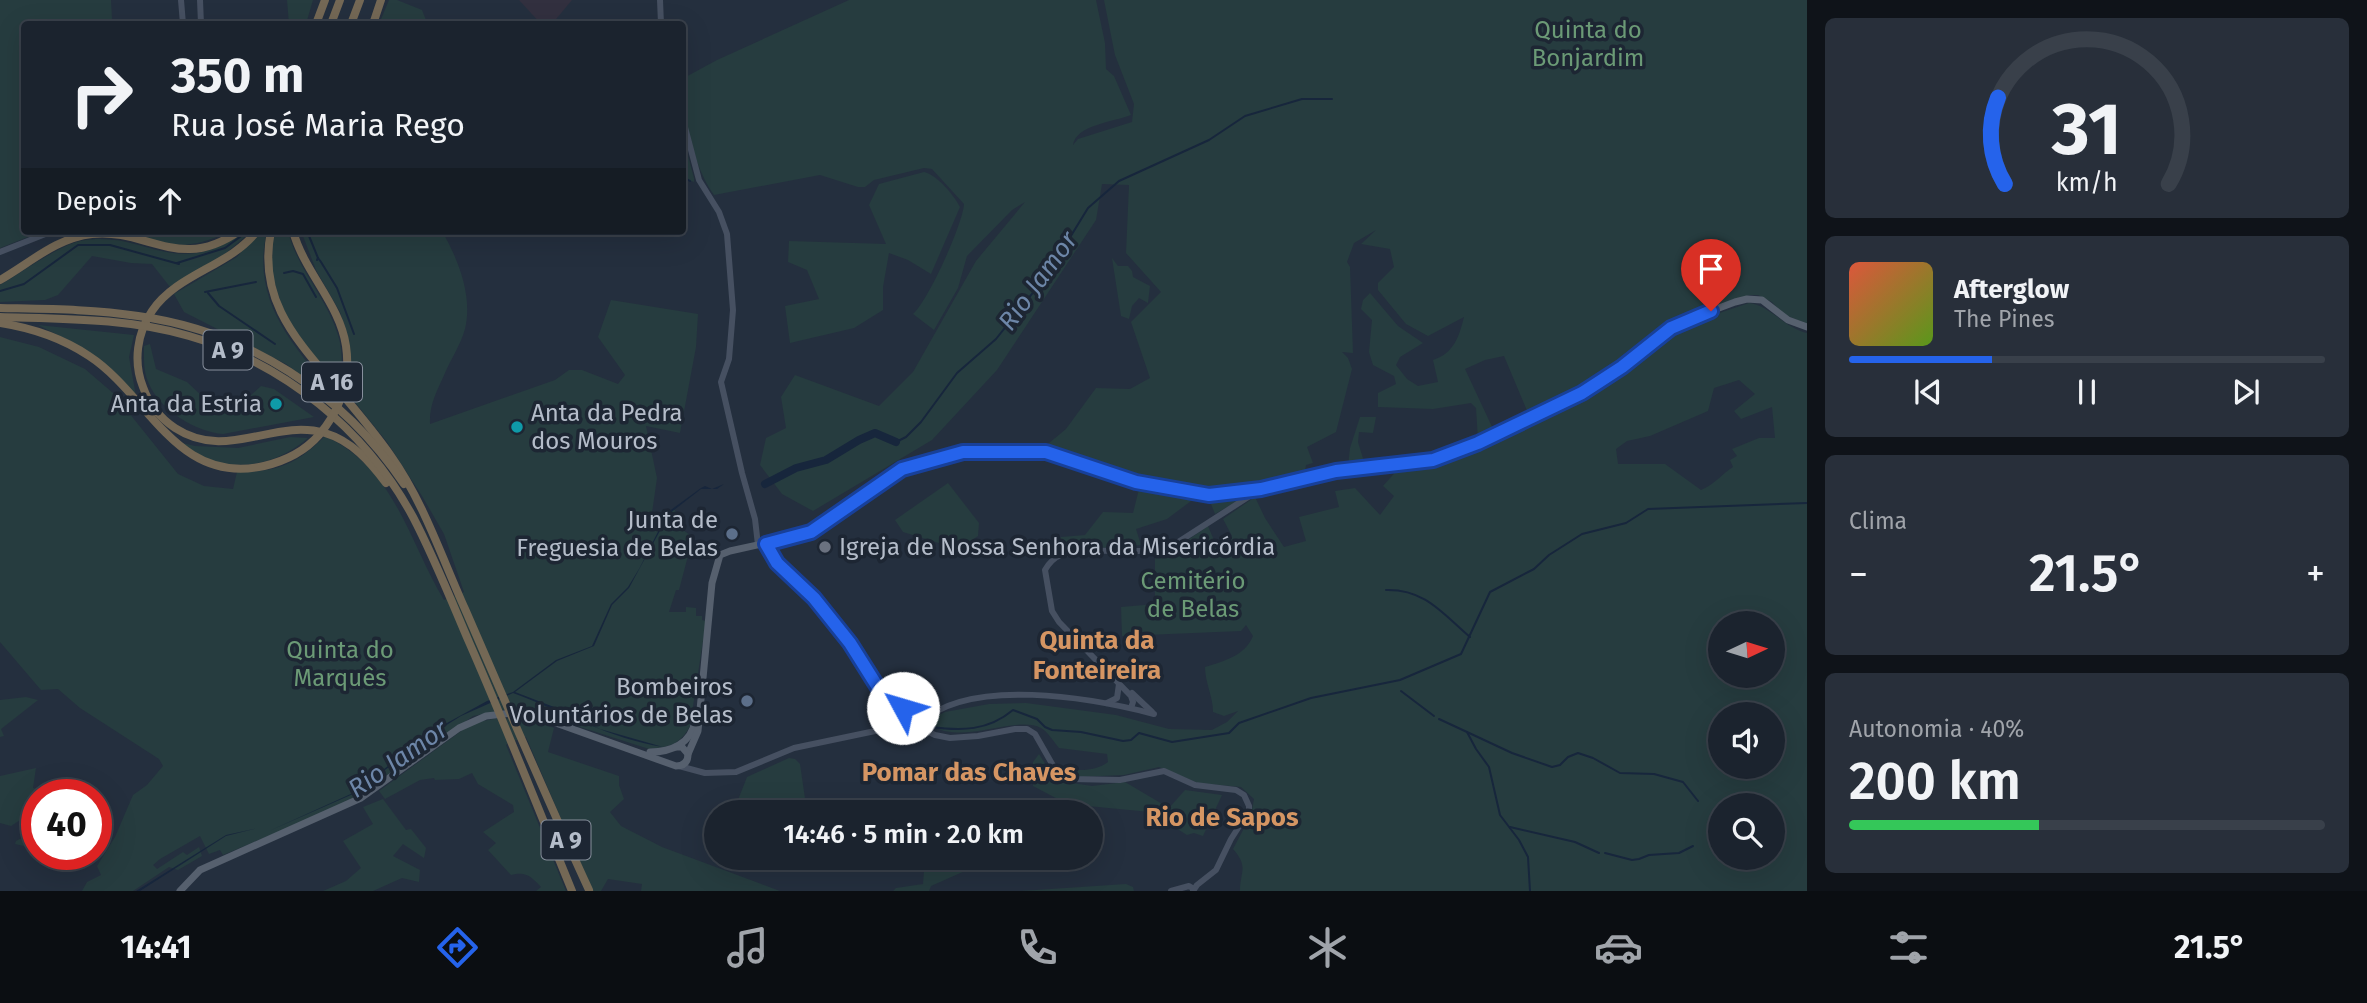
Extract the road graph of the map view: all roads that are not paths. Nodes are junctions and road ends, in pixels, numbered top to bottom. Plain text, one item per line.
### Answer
1 (181, 0) edge
2 (200, 0) edge
3 (325, 0) edge
4 (340, 0) edge
5 (360, 0) edge
6 (382, 0) edge
7 (660, 0) edge
8 (183, 21) edge
9 (201, 21) edge
10 (317, 21) edge
11 (332, 21) edge
12 (352, 21) edge
13 (374, 21) edge
14 (661, 21) edge
15 (686, 131) edge
16 (43, 235) edge
17 (90, 235) edge
18 (115, 235) edge
19 (231, 235) edge
20 (253, 235) edge
21 (270, 235) edge
22 (294, 235) edge
23 (0, 252) edge
24 (0, 280) edge
25 (0, 308) edge
26 (0, 317) edge
27 (0, 323) edge
28 (1807, 327) edge
29 (1261, 489) junction
30 (427, 523) junction
31 (762, 544) junction
32 (427, 545) junction
33 (454, 596) junction
34 (707, 637) junction
35 (1119, 684) junction
36 (1104, 703) junction
37 (1131, 708) junction
38 (916, 720) junction
39 (674, 747) junction
40 (642, 753) junction
41 (688, 756) junction
42 (676, 765) junction
43 (691, 769) junction
44 (589, 890) edge
45 (1193, 890) edge
46 (180, 891) edge
47 (572, 891) edge
48 (1171, 891) edge

1 - 8 street
2 - 9 street
3 - 10 highway
4 - 11 highway
5 - 12 highway
6 - 13 highway
7 - 14 street
15 - 31 street
16 - 23 street
17 - 24 highway
18 - 19 highway
20 - 32 highway, A 16
21 - 30 highway, A 16
22 - 27 highway
25 - 30 highway, A 9
26 - 32 highway, A 9
28 - 29 main road
29 - 31 main road
29 - 35 street
30 - 33 highway, A 9
31 - 34 main road
31 - 38 street
32 - 33 highway, A 9
33 - 44 highway, A 9
33 - 47 highway, A 9
34 - 39 main road
34 - 41 main road
35 - 36 street
35 - 37 street
35 - 37 street
36 - 37 street
36 - 38 street
38 - 43 street
38 - 45 street
39 - 40 main road
39 - 41 main road
39 - 42 main road
40 - 42 main road
40 - 46 main road
41 - 42 main road
41 - 43 street
42 - 43 street
45 - 48 street

